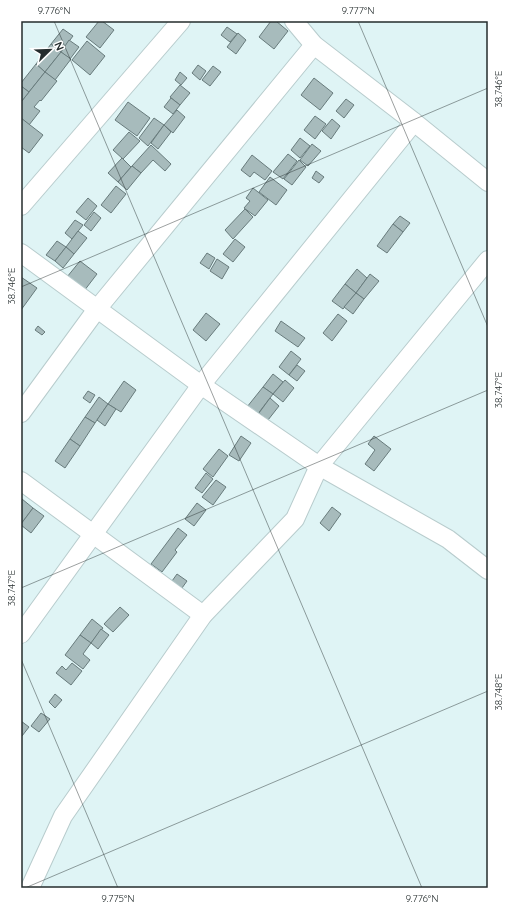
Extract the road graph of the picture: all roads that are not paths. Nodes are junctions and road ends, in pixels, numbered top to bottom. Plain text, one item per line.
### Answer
1 (181, 21) edge
2 (294, 21) edge
3 (314, 45) junction
4 (414, 122) junction
5 (488, 182) edge
6 (21, 206) edge
7 (21, 253) edge
8 (488, 260) edge
9 (97, 309) junction
10 (201, 385) junction
11 (21, 413) edge
12 (319, 466) junction
13 (21, 481) edge
14 (93, 535) junction
15 (488, 570) edge
16 (203, 615) junction
17 (21, 634) edge
18 (30, 888) edge

1 - 6 street
2 - 3 street
3 - 4 street
3 - 9 street
4 - 5 street
4 - 10 street
7 - 9 street
8 - 12 street
9 - 10 street
9 - 11 street
10 - 12 street
10 - 14 street
12 - 15 street
12 - 16 street
13 - 14 street
14 - 16 street
14 - 17 street
16 - 18 street

